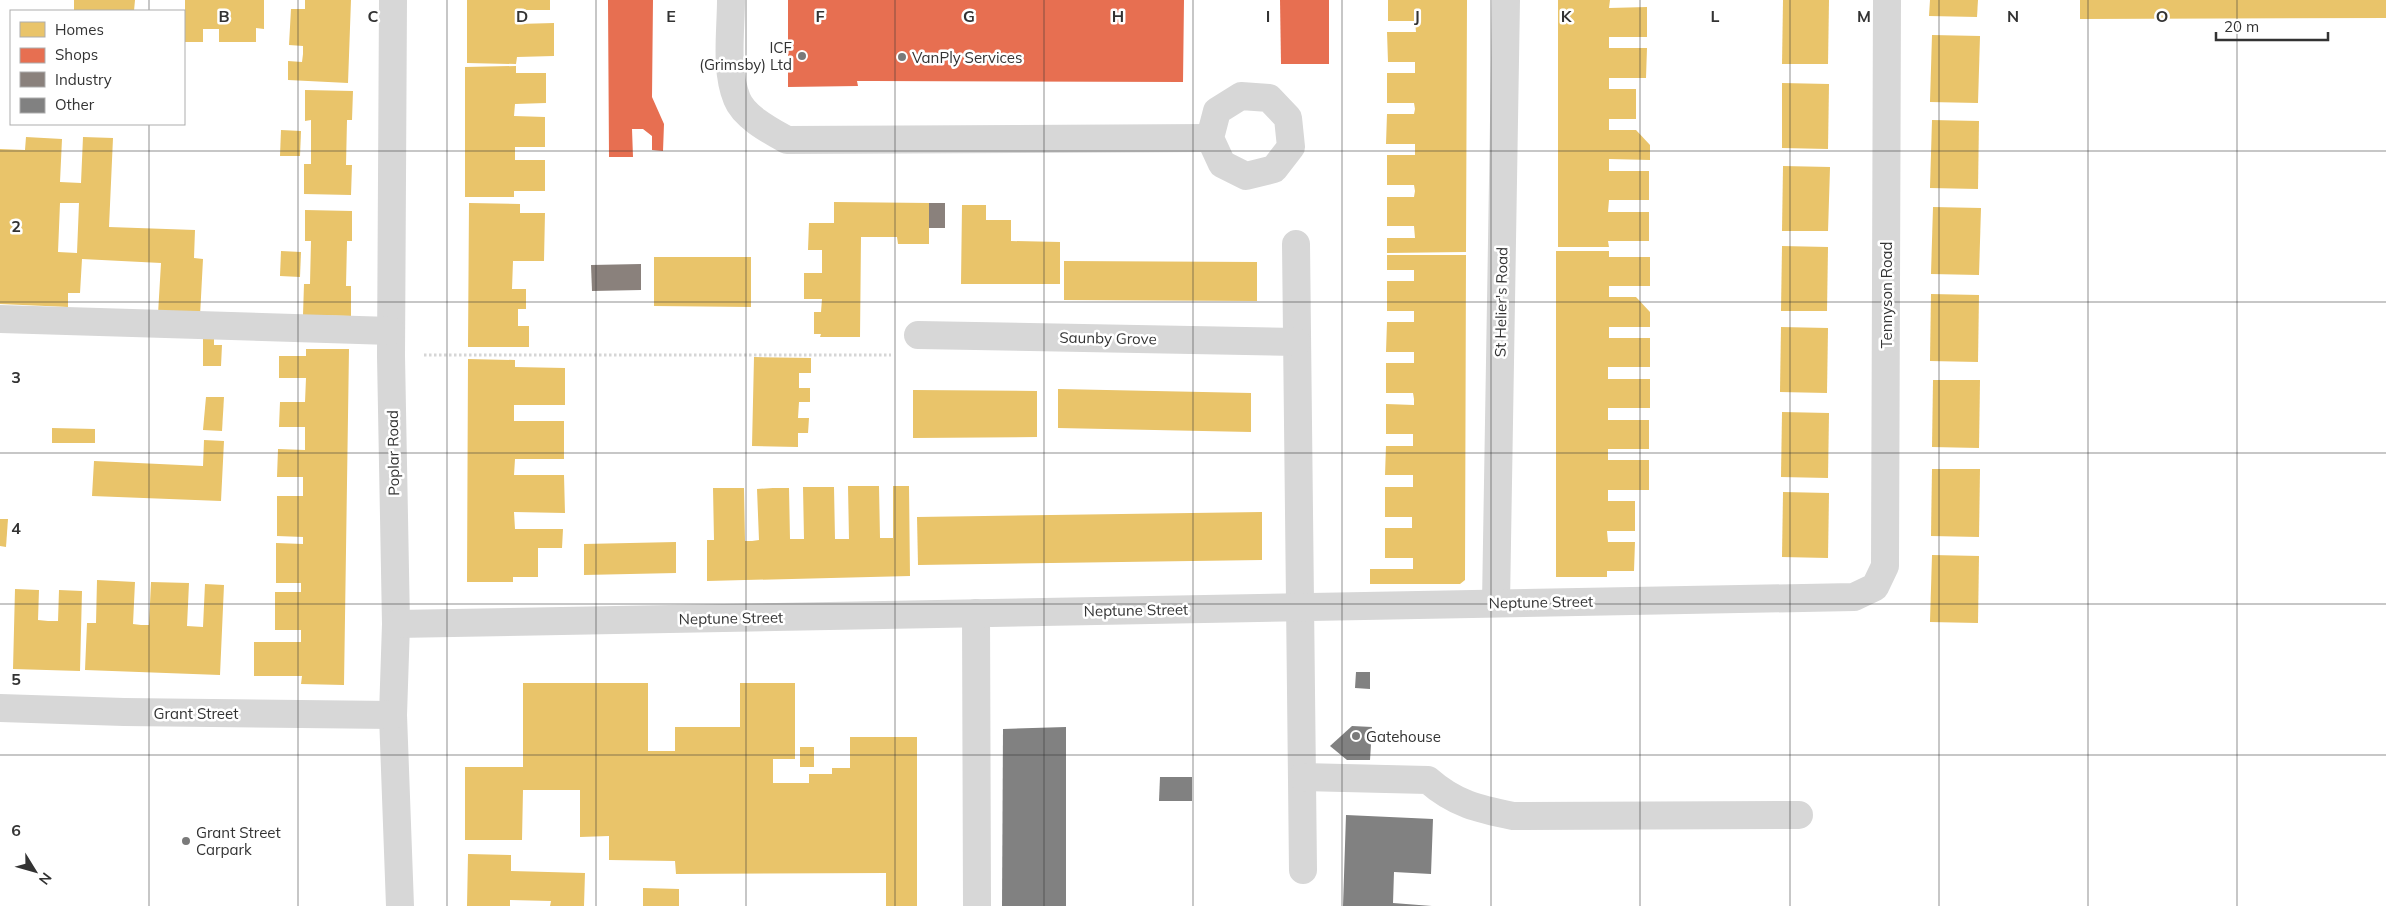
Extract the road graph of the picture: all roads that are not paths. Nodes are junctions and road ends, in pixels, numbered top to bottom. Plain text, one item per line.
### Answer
1 (393, 0) edge
2 (731, 0) edge
3 (1506, 0) edge
4 (1886, 0) edge
5 (1210, 138) dead end
6 (1296, 244) dead end
7 (0, 320) edge
8 (918, 335) road end
9 (1298, 342) junction
10 (391, 344) junction
11 (1875, 587) joint
12 (1496, 603) junction
13 (1300, 607) junction
14 (976, 613) junction
15 (396, 624) junction
16 (0, 708) edge
17 (393, 715) junction
18 (1302, 777) junction
19 (1799, 815) dead end
20 (1303, 870) dead end
21 (400, 906) edge
22 (977, 906) edge

1 - 10 street, Poplar Road
2 - 5 street
3 - 12 street, St Helier's Road
4 - 11 street, Tennyson Road
6 - 9 street
7 - 10 street
8 - 9 street, Saunby Grove
9 - 13 street
10 - 15 street, Poplar Road
11 - 12 street, Neptune Street
12 - 13 street, Neptune Street
13 - 14 street, Neptune Street
13 - 18 street
14 - 15 street, Neptune Street
14 - 22 street
15 - 17 street, Poplar Road
16 - 17 street, Grant Street
17 - 21 street, Poplar Road
18 - 19 street
18 - 20 street

